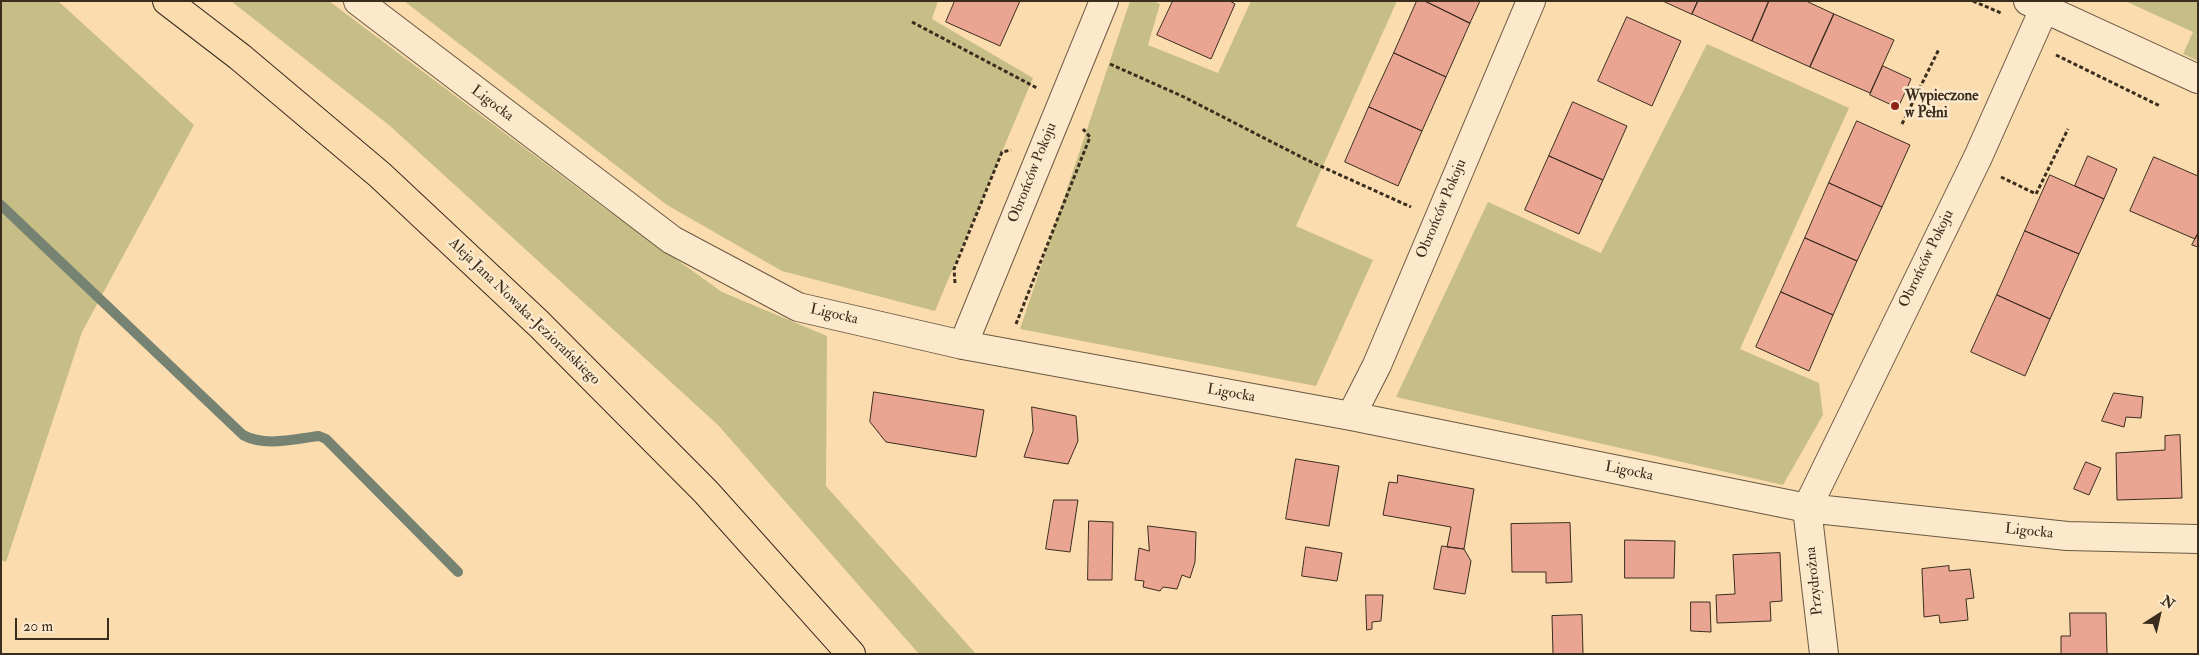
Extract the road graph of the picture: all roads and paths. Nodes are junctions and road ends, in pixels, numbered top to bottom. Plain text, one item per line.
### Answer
1 (168, 1) edge
2 (358, 1) edge
3 (1104, 1) edge
4 (1531, 1) edge
5 (2036, 5) edge
6 (912, 22) dead end
7 (1940, 49) dead end
8 (2051, 53) dead end
9 (1108, 63) dead end
10 (2198, 79) edge
11 (1062, 101) junction
12 (2160, 106) dead end
13 (1902, 124) dead end
14 (1079, 125) dead end
15 (2068, 129) dead end
16 (1992, 173) dead end
17 (1415, 208) dead end
18 (1012, 334) dead end
19 (962, 345) junction
20 (1352, 416) junction
21 (1807, 508) junction
22 (2198, 539) edge
23 (851, 654) edge
24 (1824, 654) edge

1 - 23 main road, Aleja Jana Nowaka-Jeziorańskiego
2 - 19 street, Ligocka
3 - 11 street, Obrońców Pokoju
4 - 20 street, Obrońców Pokoju
5 - 10 street, Obrońców Pokoju
5 - 21 street, Obrońców Pokoju
6 - 11 path
7 - 13 path
8 - 12 path
9 - 17 path
11 - 19 street, Obrońców Pokoju
14 - 18 path
15 - 16 path
19 - 20 street, Ligocka
20 - 21 street, Ligocka
21 - 22 street, Ligocka
21 - 24 street, Przydrożna

